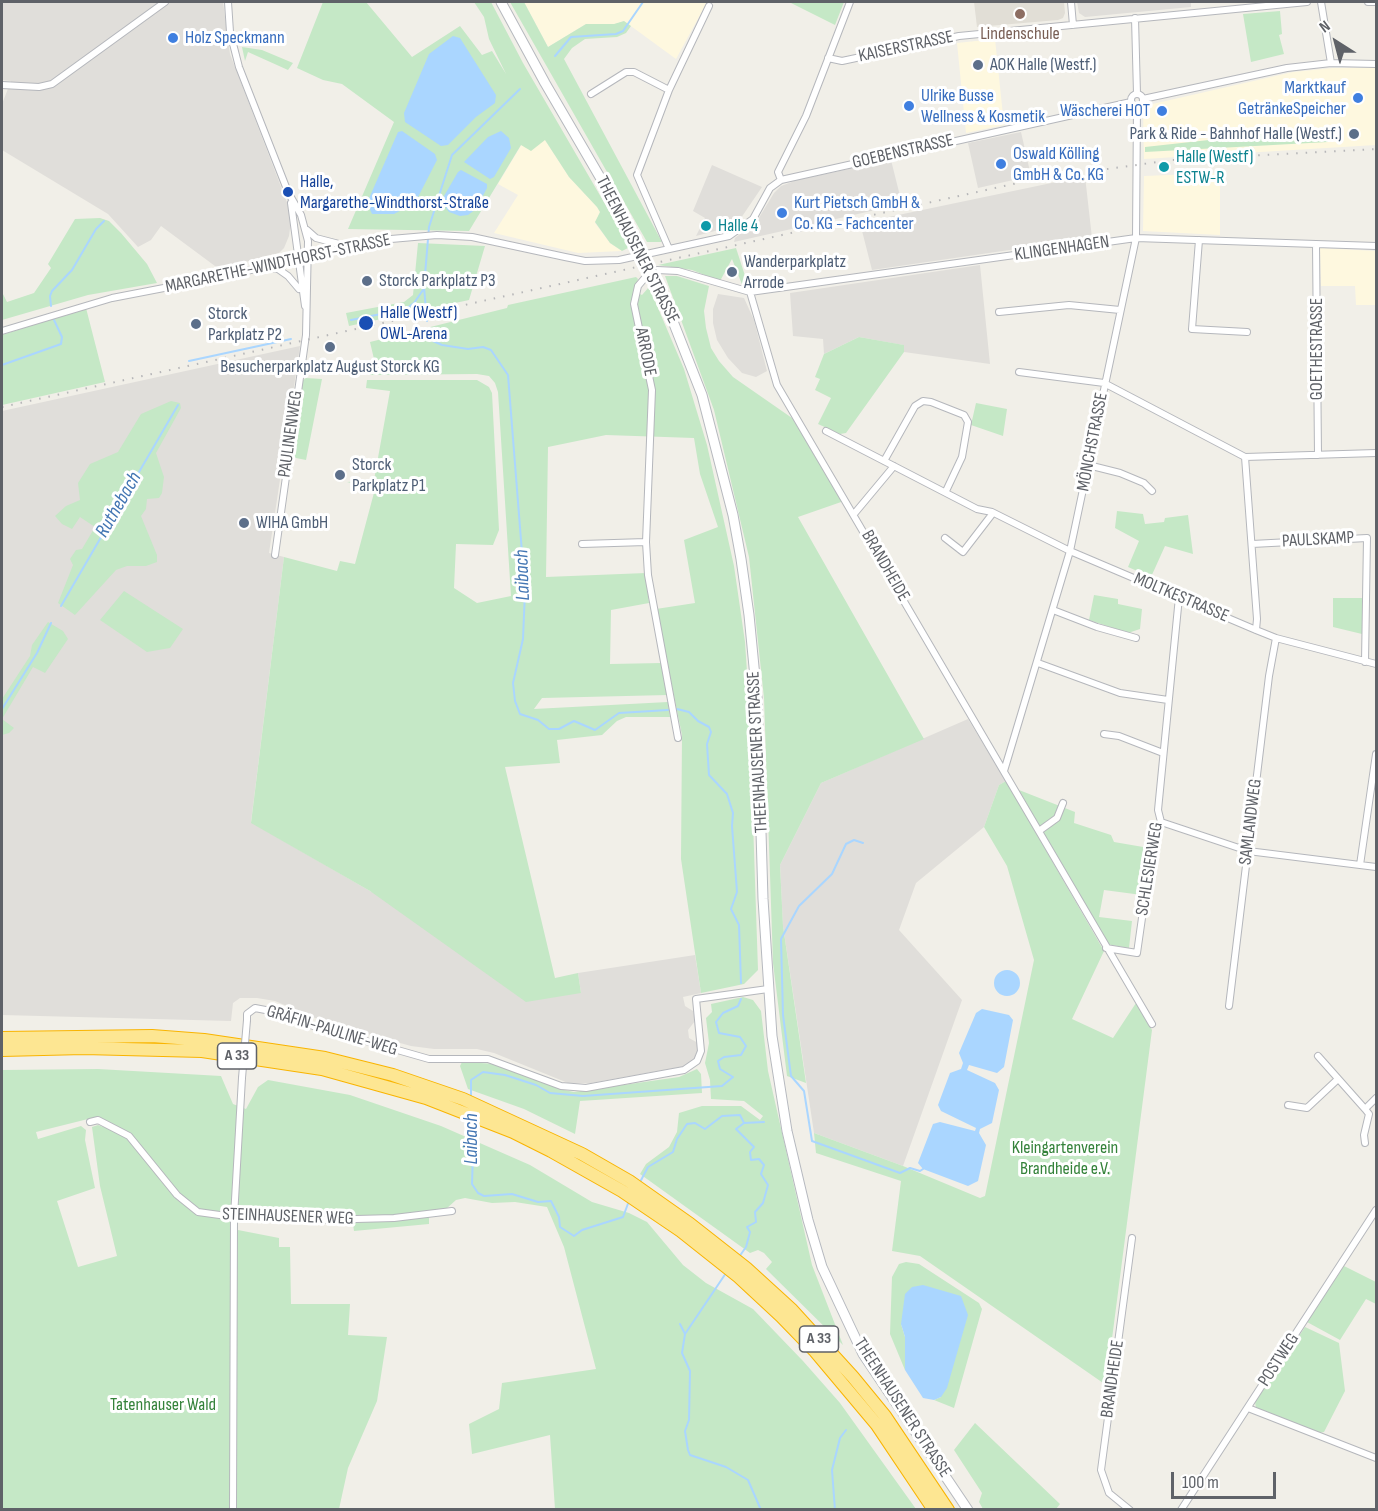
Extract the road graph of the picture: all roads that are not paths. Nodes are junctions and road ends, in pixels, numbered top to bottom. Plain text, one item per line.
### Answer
1 (165, 2) edge
2 (228, 2) edge
3 (501, 2) edge
4 (850, 2) edge
5 (1071, 2) edge
6 (1307, 2) edge
7 (1321, 2) edge
8 (1368, 2) edge
9 (1377, 2) edge
10 (1233, 5) edge
11 (709, 6) dead end
12 (1135, 18) junction
13 (1073, 25) junction
14 (828, 58) junction
15 (1331, 63) junction
16 (1377, 64) edge
17 (2, 86) edge
18 (669, 90) junction
19 (591, 94) dead end
20 (1140, 97) junction
21 (1131, 102) junction
22 (1137, 106) junction
23 (781, 180) junction
24 (290, 198) junction
25 (306, 229) junction
26 (1136, 238) junction
27 (1199, 240) junction
28 (1317, 244) junction
29 (347, 245) junction
30 (1377, 246) edge
31 (669, 249) junction
32 (309, 255) junction
33 (297, 258) junction
34 (265, 266) junction
35 (750, 292) junction
36 (302, 295) junction
37 (1120, 310) junction
38 (999, 312) dead end
39 (306, 313) junction
40 (2, 331) edge
41 (1247, 332) dead end
42 (1019, 372) dead end
43 (1104, 383) junction
44 (826, 431) dead end
45 (1377, 453) edge
46 (1318, 455) junction
47 (1245, 457) junction
48 (884, 461) junction
49 (894, 465) junction
50 (1088, 465) junction
51 (946, 491) junction
52 (1152, 491) dead end
53 (993, 513) junction
54 (855, 514) junction
55 (945, 538) dead end
56 (646, 542) junction
57 (582, 544) dead end
58 (1252, 544) junction
59 (1071, 551) junction
60 (275, 555) dead end
61 (1179, 597) junction
62 (1053, 610) junction
63 (1256, 630) junction
64 (1136, 638) dead end
65 (1276, 638) junction
66 (1365, 662) junction
67 (1038, 663) junction
68 (1377, 664) edge
69 (1168, 700) junction
70 (1104, 734) dead end
71 (678, 738) dead end
72 (1163, 753) junction
73 (1377, 754) edge
74 (1004, 771) junction
75 (1064, 803) dead end
76 (1161, 822) junction
77 (1039, 831) junction
78 (1248, 851) junction
79 (1360, 865) junction
80 (1377, 867) edge
81 (1106, 948) junction
82 (768, 989) junction
83 (1229, 1006) dead end
84 (1152, 1024) dead end
85 (2, 1038) edge
86 (2, 1050) edge
87 (1318, 1056) dead end
88 (1338, 1079) junction
89 (1377, 1098) edge
90 (1288, 1105) dead end
91 (1365, 1109) junction
92 (90, 1122) dead end
93 (1365, 1143) dead end
94 (625, 1186) junction
95 (1377, 1210) edge
96 (452, 1211) dead end
97 (234, 1217) junction
98 (1132, 1238) dead end
99 (742, 1273) junction
100 (1248, 1408) junction
101 (1377, 1458) edge
102 (233, 1509) edge
103 (934, 1509) edge
104 (948, 1509) edge
105 (968, 1509) edge
106 (1130, 1509) edge
107 (1181, 1509) edge

1 - 17 street
2 - 24 street
3 - 82 main road, THEENHAUSENER STRASSE, bridge
4 - 14 street
5 - 13 street
6 - 10 street, KAISERSTRASSE
7 - 15 street
8 - 9 street
10 - 12 street, KAISERSTRASSE
11 - 18 street
12 - 13 street, KAISERSTRASSE
12 - 20 street
13 - 14 street, KAISERSTRASSE
14 - 23 street
15 - 16 street
15 - 20 street
18 - 19 street
18 - 31 street
20 - 21 street
20 - 22 street
21 - 22 street
21 - 23 street, GOEBENSTRASSE
22 - 26 street, MÖNCHSTRASSE
23 - 31 street, MARGARETHE-WINDTHORST-STRASSE
24 - 25 street
24 - 33 street, PAULINENWEG
25 - 29 street
25 - 32 street, PAULINENWEG
26 - 27 street, KLINGENHAGEN
26 - 35 street, KLINGENHAGEN
26 - 37 street, MÖNCHSTRASSE
27 - 28 street, KLINGENHAGEN
27 - 41 street
28 - 30 street, KLINGENHAGEN
28 - 46 street, GOETHESTRASSE
29 - 31 street, MARGARETHE-WINDTHORST-STRASSE
29 - 32 street, MARGARETHE-WINDTHORST-STRASSE
32 - 33 street, MARGARETHE-WINDTHORST-STRASSE
32 - 39 street, PAULINENWEG
33 - 34 street, MARGARETHE-WINDTHORST-STRASSE
33 - 36 street, PAULINENWEG
34 - 36 street, PAULINENWEG
34 - 40 street, MARGARETHE-WINDTHORST-STRASSE
35 - 54 street, BRANDHEIDE
35 - 56 street, ARRODE
36 - 39 street, PAULINENWEG
37 - 38 street
37 - 43 street, MÖNCHSTRASSE
39 - 60 street, PAULINENWEG
42 - 43 street
43 - 47 street
43 - 50 street, MÖNCHSTRASSE
44 - 48 street, MOLTKESTRASSE
45 - 46 street
46 - 47 street
47 - 58 street
48 - 49 street, MOLTKESTRASSE
48 - 51 street
49 - 51 street, MOLTKESTRASSE
49 - 54 street
50 - 52 street
50 - 59 street, MÖNCHSTRASSE
51 - 53 street, MOLTKESTRASSE
53 - 55 street
53 - 59 street, MOLTKESTRASSE
54 - 74 street, BRANDHEIDE
56 - 57 street
56 - 71 street, ARRODE
58 - 63 street
58 - 66 street, PAULSKAMP
59 - 61 street, MOLTKESTRASSE
59 - 62 street, MÖNCHSTRASSE
61 - 63 street, MOLTKESTRASSE
61 - 69 street, SCHLESIERWEG
62 - 64 street
62 - 67 street, MÖNCHSTRASSE
63 - 65 street, MOLTKESTRASSE
65 - 66 street, MOLTKESTRASSE
65 - 78 street, SAMLANDWEG
66 - 68 street, MOLTKESTRASSE
67 - 69 street
67 - 74 street, MÖNCHSTRASSE
69 - 72 street, SCHLESIERWEG
70 - 72 street
72 - 76 street, SCHLESIERWEG
73 - 79 street
74 - 77 street, BRANDHEIDE
75 - 77 street
76 - 78 street
76 - 81 street, SCHLESIERWEG
77 - 81 street, BRANDHEIDE
78 - 79 street
78 - 83 street, SAMLANDWEG
79 - 80 street
81 - 84 street, BRANDHEIDE
82 - 97 street, GRÄFIN-PAULINE-WEG, bridge
82 - 105 main road, THEENHAUSENER STRASSE
85 - 94 highway, A 33
86 - 94 highway, A 33
87 - 88 street
88 - 90 street
88 - 91 street
89 - 91 street
91 - 93 street
92 - 97 street, STEINHAUSENER WEG
94 - 99 highway, A 33
95 - 100 street, POSTWEG
96 - 97 street, STEINHAUSENER WEG
97 - 102 street, GRÄFIN-PAULINE-WEG
98 - 106 street, BRANDHEIDE
99 - 103 highway, A 33
99 - 104 highway, A 33
100 - 101 street
100 - 107 street, POSTWEG

